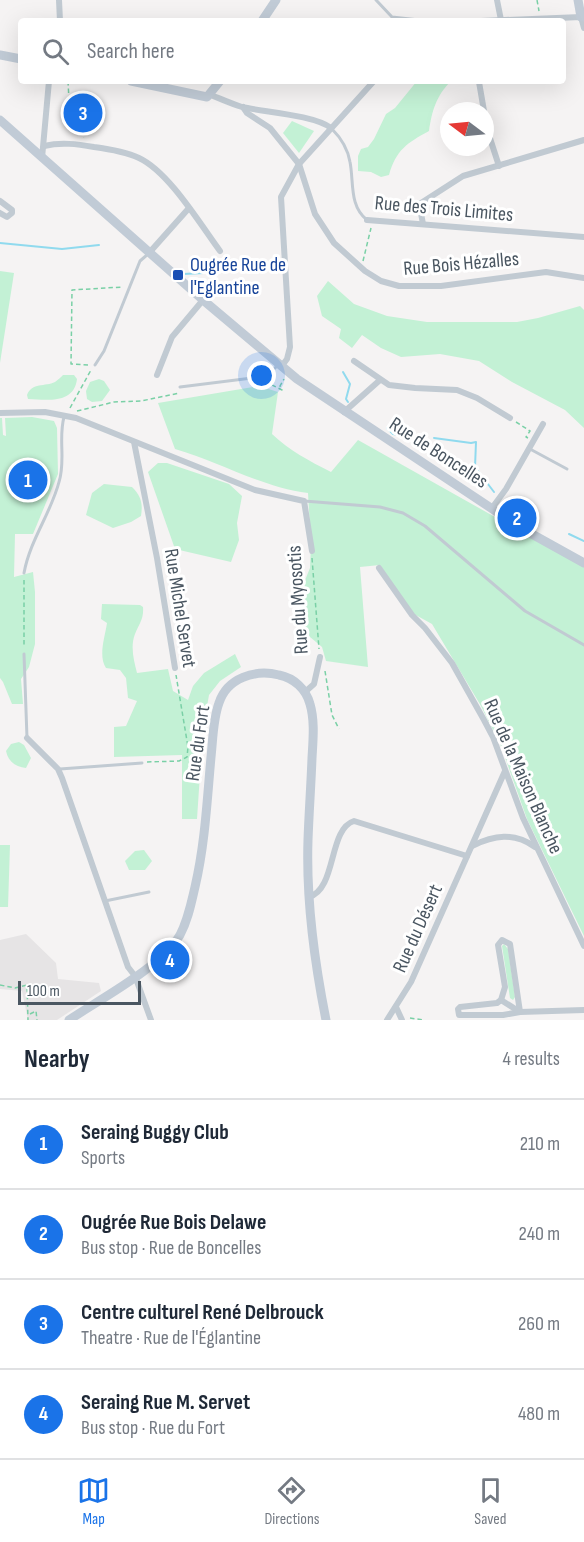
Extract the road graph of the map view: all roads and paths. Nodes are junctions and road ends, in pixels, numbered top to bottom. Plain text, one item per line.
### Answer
1 (59, 0) edge
2 (276, 0) edge
3 (375, 0) edge
4 (497, 0) edge
5 (537, 0) edge
6 (578, 0) edge
7 (583, 16) edge
8 (60, 18) edge
9 (264, 18) edge
10 (401, 18) edge
11 (501, 18) edge
12 (541, 18) joint
13 (584, 28) edge
14 (0, 55) edge
15 (18, 58) edge
16 (49, 84) edge
17 (68, 84) edge
18 (147, 84) edge
19 (218, 84) edge
20 (371, 84) edge
21 (479, 84) edge
22 (209, 96) junction
23 (482, 102) edge
24 (243, 107) junction
25 (0, 121) edge
26 (331, 128) junction
27 (584, 140) edge
28 (84, 145) junction
29 (44, 146) junction
30 (494, 151) edge
31 (42, 158) junction
32 (299, 164) junction
33 (499, 166) junction
34 (0, 201) edge
35 (189, 208) junction
36 (0, 213) edge
37 (370, 221) junction
38 (423, 224) junction
39 (584, 237) edge
40 (220, 251) dead end
41 (149, 253) junction
42 (366, 253) dead end
43 (584, 278) edge
44 (130, 286) junction
45 (203, 300) junction
46 (354, 361) dead end
47 (95, 365) junction
48 (282, 368) junction
49 (157, 375) dead end
50 (380, 380) junction
51 (255, 384) dead end
52 (180, 387) dead end
53 (183, 392) dead end
54 (344, 412) junction
55 (0, 413) edge
56 (64, 416) junction
57 (510, 418) joint
58 (543, 424) dead end
59 (526, 437) dead end
60 (134, 442) junction
61 (530, 448) junction
62 (567, 469) dead end
63 (304, 501) junction
64 (492, 508) junction
65 (312, 551) joint
66 (584, 563) edge
67 (379, 568) dead end
68 (24, 573) joint
69 (584, 645) edge
70 (24, 654) joint
71 (320, 657) junction
72 (175, 668) joint
73 (305, 692) junction
74 (339, 729) dead end
75 (27, 738) joint
76 (188, 747) junction
77 (142, 763) joint
78 (58, 769) junction
79 (505, 771) junction
80 (209, 779) junction
81 (471, 846) junction
82 (537, 848) junction
83 (467, 856) junction
84 (149, 892) dead end
85 (309, 897) junction
86 (105, 901) junction
87 (584, 946) edge
88 (135, 976) junction
89 (0, 986) edge
90 (501, 1000) junction
91 (396, 1006) junction
92 (584, 1010) edge
93 (520, 1012) junction
94 (29, 1015) junction
95 (405, 1019) edge
96 (28, 1020) edge
97 (37, 1020) edge
98 (69, 1020) edge
99 (151, 1020) edge
100 (326, 1020) edge
101 (387, 1020) edge
102 (424, 1020) edge

1 - 8 street
2 - 9 street
3 - 10 lane
4 - 11 street
5 - 12 path
6 - 7 street
7 - 12 street
7 - 13 street
14 - 15 street
16 - 29 street
17 - 28 path
18 - 22 street
19 - 22 street
20 - 26 street
21 - 23 street
22 - 24 street
24 - 26 street
24 - 32 street
25 - 31 street, Rue de Boncelles
26 - 32 street
26 - 37 lane, Rue des Trois Limites
27 - 33 street
28 - 29 street
28 - 35 street
29 - 31 street
30 - 33 street
31 - 41 street, Rue de Boncelles
32 - 43 street, Rue Bois Hézalles
32 - 48 street
33 - 38 street
34 - 36 street
35 - 40 street
35 - 41 street
37 - 38 street, Rue des Trois Limites
37 - 42 path
38 - 39 street, Rue des Trois Limites
41 - 44 lane
41 - 45 street, Rue de Boncelles
44 - 47 lane
44 - 47 path
45 - 48 street, Rue de Boncelles
45 - 49 street
46 - 50 street
47 - 56 path
48 - 51 path
48 - 52 lane
48 - 54 street, Rue de Boncelles
50 - 54 street
50 - 57 street
53 - 56 path
54 - 64 street, Rue de Boncelles
55 - 56 street
56 - 60 street
56 - 68 lane
57 - 59 path
58 - 61 street
60 - 63 street
60 - 72 street, Rue Michel Servet
61 - 62 lane
61 - 64 street
63 - 65 street, Rue du Myosotis
63 - 69 lane
64 - 66 street, Rue de Boncelles
65 - 71 path, Rue du Myosotis
67 - 79 street, Rue de la Maison Blanche
68 - 70 path
70 - 75 lane
71 - 73 street, Rue du Myosotis
71 - 74 path
72 - 76 path, Rue Michel Servet
73 - 80 street, Rue du Fort
73 - 85 street
75 - 78 street
76 - 77 path
76 - 80 path, Rue Michel Servet
77 - 78 lane
78 - 86 street
79 - 81 street, Rue du Désert
79 - 82 street, Rue de la Maison Blanche
80 - 88 street, Rue du Fort
81 - 82 street
81 - 83 street, Rue du Désert
82 - 87 street, Rue de la Maison Blanche
83 - 85 street
83 - 91 street, Rue du Désert
84 - 86 lane
85 - 100 street
86 - 88 street
88 - 98 street, Rue du Fort
88 - 99 street
89 - 94 path
90 - 93 street
90 - 93 street
90 - 93 street
91 - 95 street
91 - 101 street, Rue du Désert
92 - 93 street
94 - 96 path
94 - 97 path
95 - 102 path

